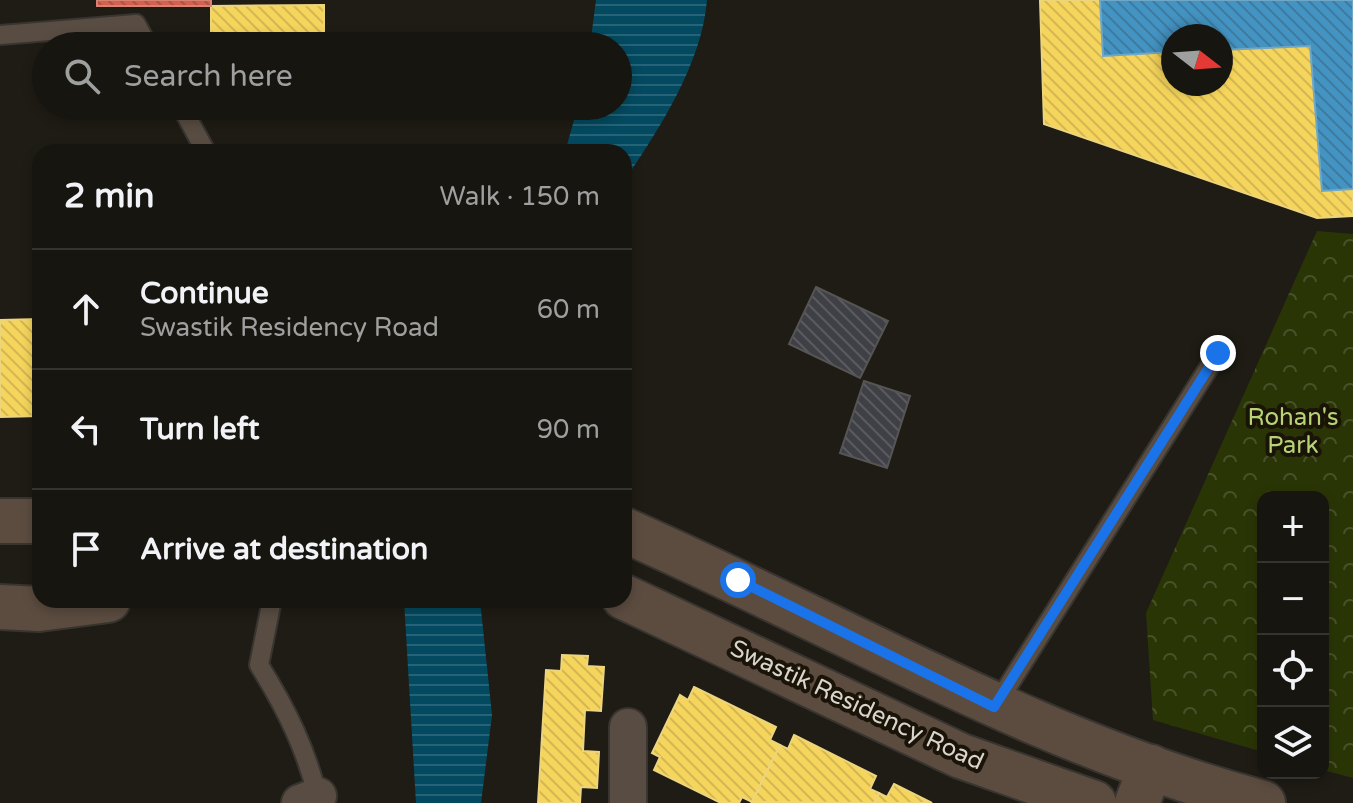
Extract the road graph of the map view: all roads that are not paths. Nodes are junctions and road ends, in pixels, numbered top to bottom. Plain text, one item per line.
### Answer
1 (32, 32) edge
2 (37, 32) edge
3 (140, 32) edge
4 (0, 35) edge
5 (189, 120) edge
6 (202, 144) edge
7 (1218, 353) dead end
8 (0, 521) edge
9 (32, 521) edge
10 (632, 534) edge
11 (632, 601) edge
12 (0, 607) edge
13 (47, 608) edge
14 (270, 608) edge
15 (1012, 714) junction
16 (628, 727) dead end
17 (1008, 772) junction
18 (1144, 785) edge
19 (1209, 795) edge
20 (312, 801) edge
21 (628, 803) edge
22 (1094, 803) edge
23 (1263, 803) edge

1 - 4 lane
2 - 3 lane
5 - 6 lane
7 - 15 lane
8 - 9 main road
10 - 15 main road
11 - 17 main road, Swastik Residency Road
12 - 13 main road
14 - 20 lane
15 - 17 main road
15 - 18 main road
16 - 21 street
17 - 22 main road, Swastik Residency Road
18 - 19 main road
19 - 23 main road

